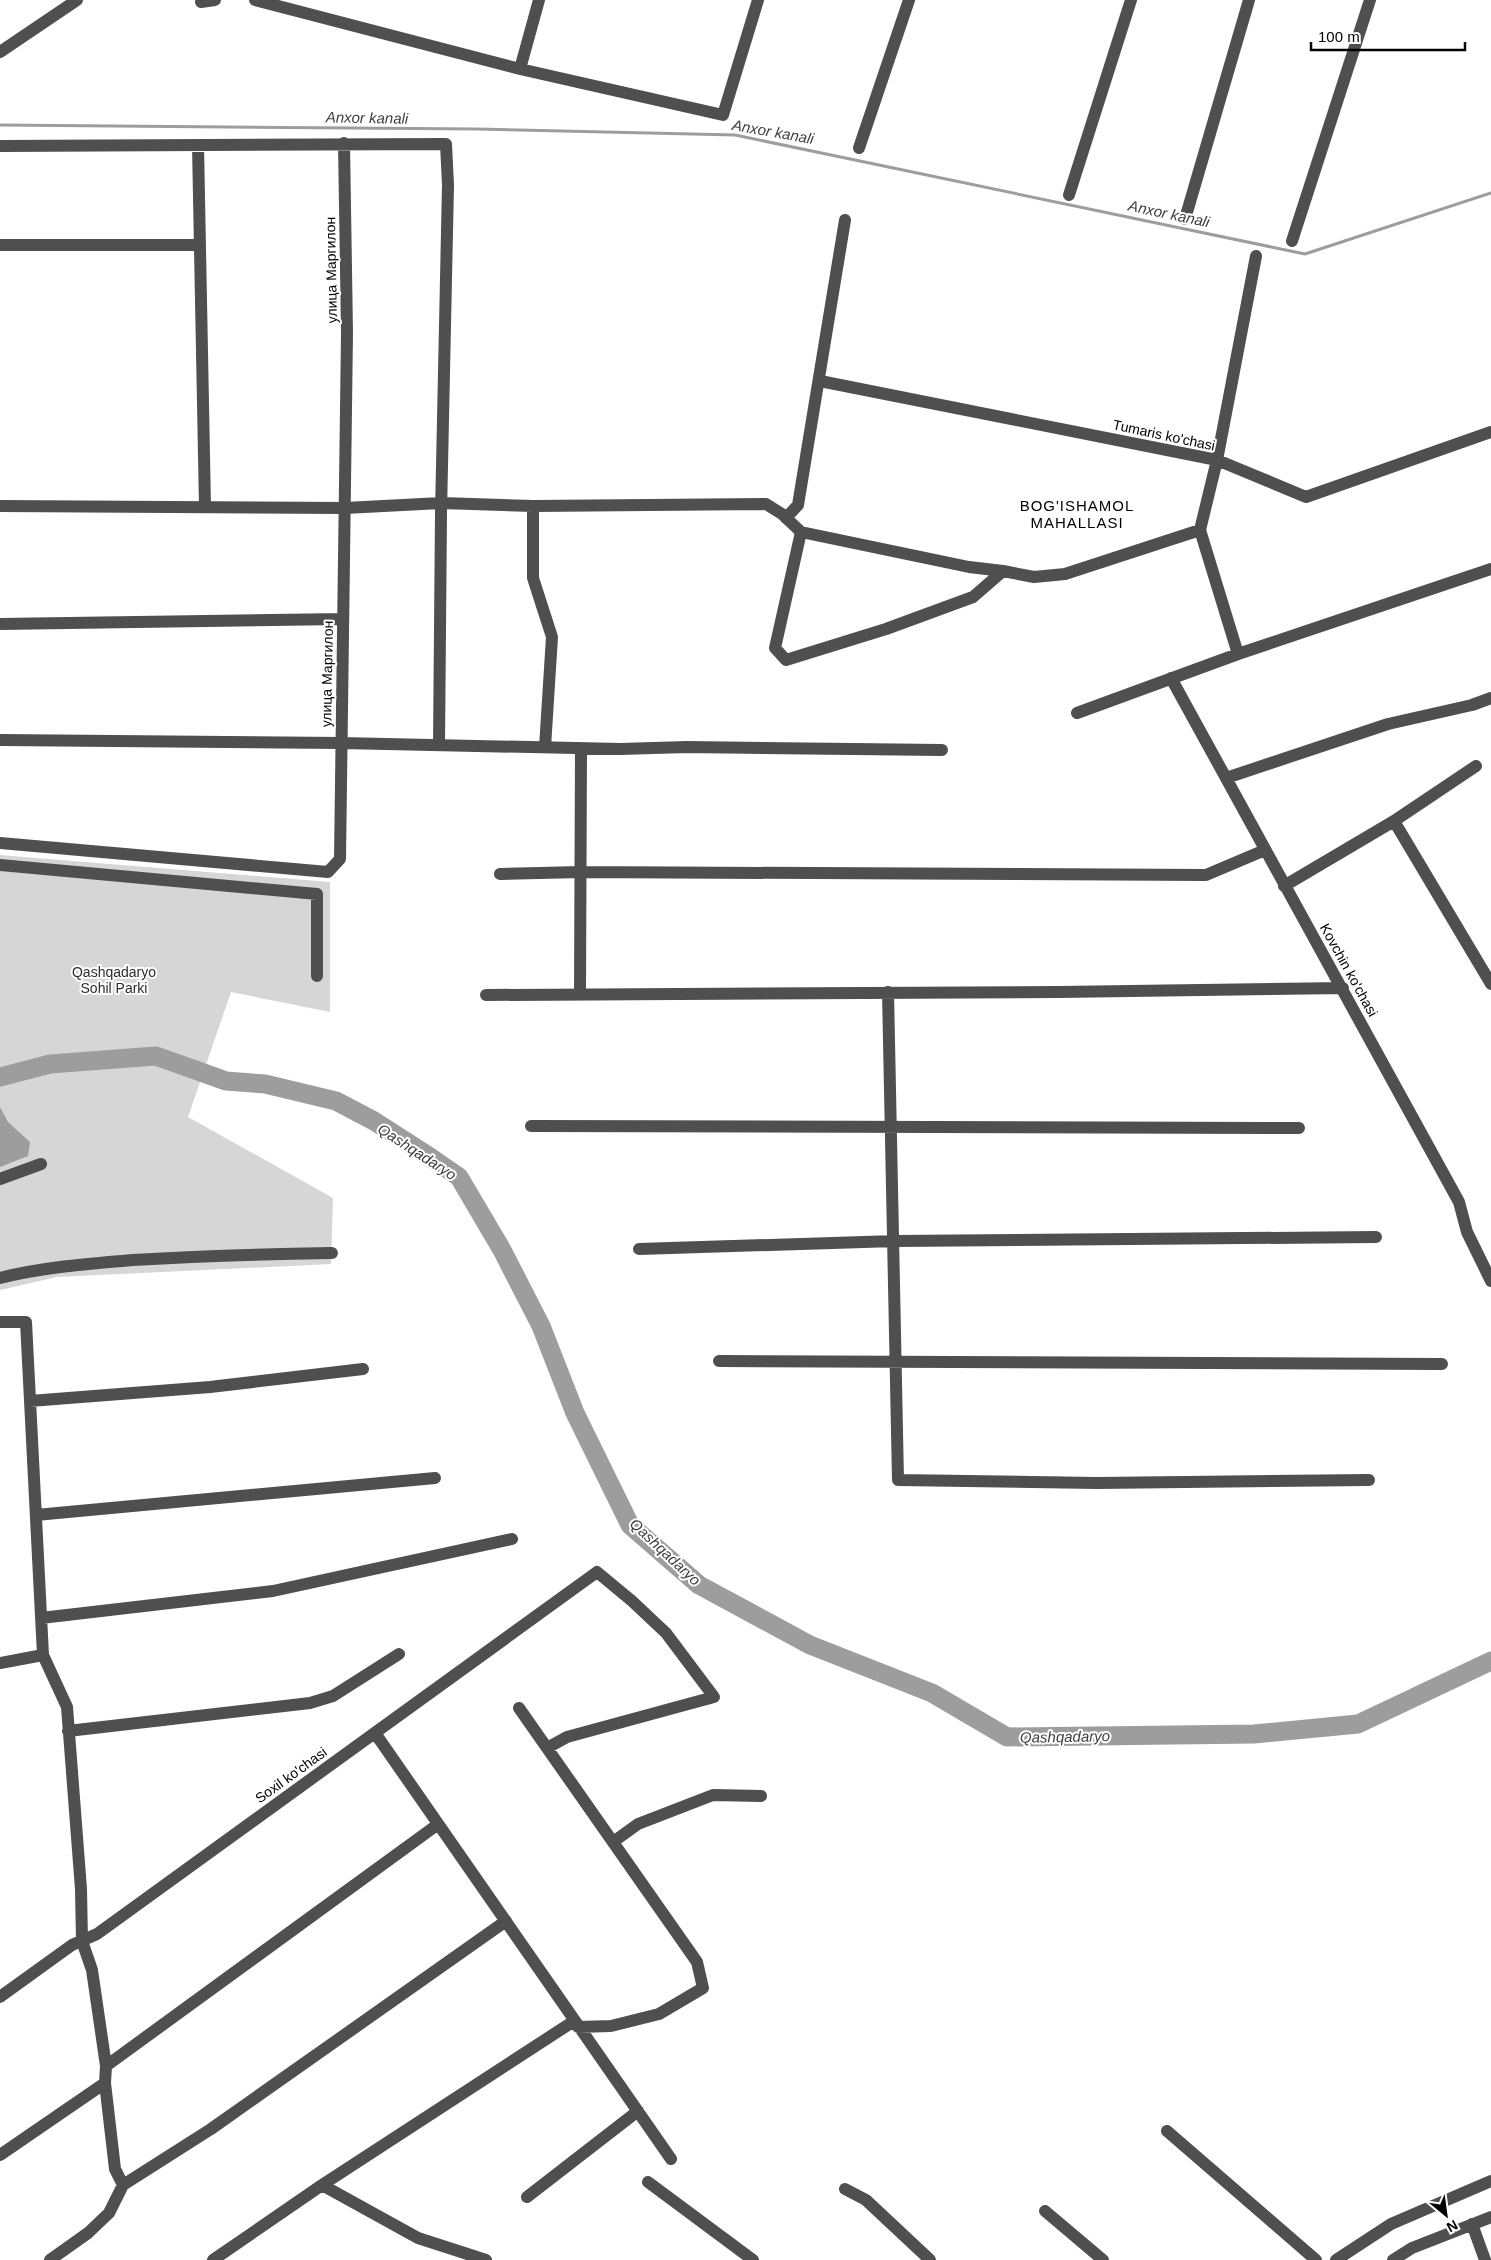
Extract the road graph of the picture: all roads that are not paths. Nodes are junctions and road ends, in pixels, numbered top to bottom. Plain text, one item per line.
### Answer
1 (77, 0) edge
2 (215, 0) edge
3 (254, 0) edge
4 (539, 0) edge
5 (758, 0) edge
6 (909, 0) edge
7 (1131, 0) edge
8 (1248, 0) edge
9 (1370, 0) edge
10 (201, 2) dead end
11 (0, 52) edge
12 (520, 69) junction
13 (344, 143) junction
14 (198, 145) junction
15 (0, 146) edge
16 (859, 148) dead end
17 (1069, 195) dead end
18 (1185, 219) dead end
19 (845, 220) dead end
20 (1292, 241) dead end
21 (0, 245) edge
22 (200, 245) junction
23 (1256, 256) dead end
24 (820, 380) junction
25 (1491, 432) edge
26 (1217, 460) junction
27 (441, 503) junction
28 (0, 506) edge
29 (533, 506) junction
30 (205, 507) junction
31 (344, 508) junction
32 (786, 518) junction
33 (1200, 530) junction
34 (801, 532) junction
35 (1491, 569) edge
36 (1003, 571) junction
37 (343, 619) junction
38 (0, 624) edge
39 (1238, 654) junction
40 (1171, 678) junction
41 (1491, 698) edge
42 (1078, 712) dead end
43 (0, 740) edge
44 (341, 743) junction
45 (439, 746) junction
46 (546, 747) junction
47 (581, 748) junction
48 (942, 750) dead end
49 (1476, 766) dead end
50 (1226, 778) junction
51 (1394, 821) junction
52 (0, 842) edge
53 (1265, 850) junction
54 (0, 865) edge
55 (581, 872) junction
56 (500, 874) dead end
57 (1284, 886) junction
58 (317, 976) dead end
59 (1491, 984) edge
60 (1342, 988) junction
61 (888, 992) junction
62 (580, 994) junction
63 (486, 995) dead end
64 (532, 1126) dead end
65 (892, 1126) junction
66 (1299, 1128) dead end
67 (41, 1164) dead end
68 (0, 1179) edge
69 (1376, 1237) dead end
70 (895, 1241) junction
71 (639, 1249) dead end
72 (332, 1252) dead end
73 (0, 1278) edge
74 (1491, 1281) edge
75 (0, 1322) edge
76 (719, 1362) dead end
77 (896, 1362) junction
78 (1442, 1364) dead end
79 (363, 1369) dead end
80 (30, 1402) junction
81 (435, 1478) dead end
82 (1369, 1480) dead end
83 (36, 1515) junction
84 (512, 1539) dead end
85 (41, 1618) junction
86 (399, 1654) dead end
87 (43, 1655) junction
88 (0, 1663) edge
89 (519, 1708) dead end
90 (68, 1730) junction
91 (375, 1733) junction
92 (547, 1748) junction
93 (761, 1796) dead end
94 (437, 1825) junction
95 (613, 1842) junction
96 (506, 1921) junction
97 (82, 1941) junction
98 (0, 1997) edge
99 (576, 2024) junction
100 (106, 2066) junction
101 (105, 2083) junction
102 (638, 2112) junction
103 (1167, 2130) dead end
104 (0, 2155) edge
105 (671, 2159) dead end
106 (1491, 2181) edge
107 (648, 2182) dead end
108 (322, 2185) junction
109 (122, 2186) junction
110 (845, 2189) dead end
111 (527, 2197) dead end
112 (1045, 2211) dead end
113 (1491, 2217) edge
114 (1472, 2224) junction
115 (50, 2260) edge
116 (212, 2260) edge
117 (486, 2260) edge
118 (753, 2260) edge
119 (930, 2260) edge
120 (1103, 2260) edge
121 (1316, 2260) edge
122 (1336, 2260) edge
123 (1393, 2260) edge
124 (1485, 2260) edge

1 - 11 street
2 - 10 street
3 - 12 street
4 - 12 street
5 - 12 street
6 - 16 street
7 - 17 street
8 - 18 street
9 - 20 street
13 - 14 street
13 - 27 street
13 - 31 street, улица Маргилон
14 - 15 street
14 - 22 street
19 - 24 street
21 - 22 street
22 - 30 street
23 - 26 street
24 - 26 street, Tumaris ko'chasi
24 - 32 street
25 - 26 street, Tumaris ko'chasi
26 - 33 street
27 - 29 street
27 - 31 street
27 - 45 street
28 - 30 street
29 - 32 street
29 - 46 street
30 - 31 street
31 - 37 street, улица Маргилон
32 - 34 street
33 - 36 street
33 - 39 street
34 - 36 street
34 - 36 street
35 - 39 street
37 - 38 street
37 - 44 street, улица Маргилон
39 - 40 street
40 - 42 street
40 - 50 street, Kovchin ko'chasi
41 - 50 street
43 - 44 street
44 - 45 street
44 - 52 street, улица Маргилон
45 - 46 street
46 - 47 street
47 - 48 street
47 - 55 street
49 - 51 street
50 - 53 street, Kovchin ko'chasi
51 - 57 street
51 - 59 street
53 - 55 street
53 - 57 street, Kovchin ko'chasi
54 - 58 street
55 - 56 street
55 - 62 street
57 - 60 street, Kovchin ko'chasi
60 - 61 street
60 - 74 street, Kovchin ko'chasi
61 - 62 street
61 - 65 street
62 - 63 street
64 - 65 street
65 - 66 street
65 - 70 street
67 - 68 street
69 - 70 street
70 - 71 street
70 - 77 street
72 - 73 street
75 - 80 street
76 - 77 street
77 - 78 street
77 - 82 street
79 - 80 street
80 - 83 street
81 - 83 street
83 - 85 street
84 - 85 street
85 - 87 street
86 - 90 street
87 - 88 street
87 - 90 street
89 - 92 street
90 - 97 street
91 - 92 street, Soxil ko'chasi
91 - 94 street
91 - 97 street, Soxil ko'chasi
92 - 95 street
93 - 95 street
94 - 96 street
94 - 100 street
95 - 99 street
96 - 99 street
96 - 109 street
97 - 98 street, Soxil ko'chasi
97 - 100 street
99 - 102 street
99 - 108 street
100 - 101 street
101 - 104 street
101 - 109 street
102 - 105 street
102 - 111 street
103 - 121 street
106 - 122 street
107 - 118 street
108 - 116 street
108 - 117 street
109 - 115 street
110 - 119 street
112 - 120 street
113 - 114 street
114 - 123 street
114 - 124 street

